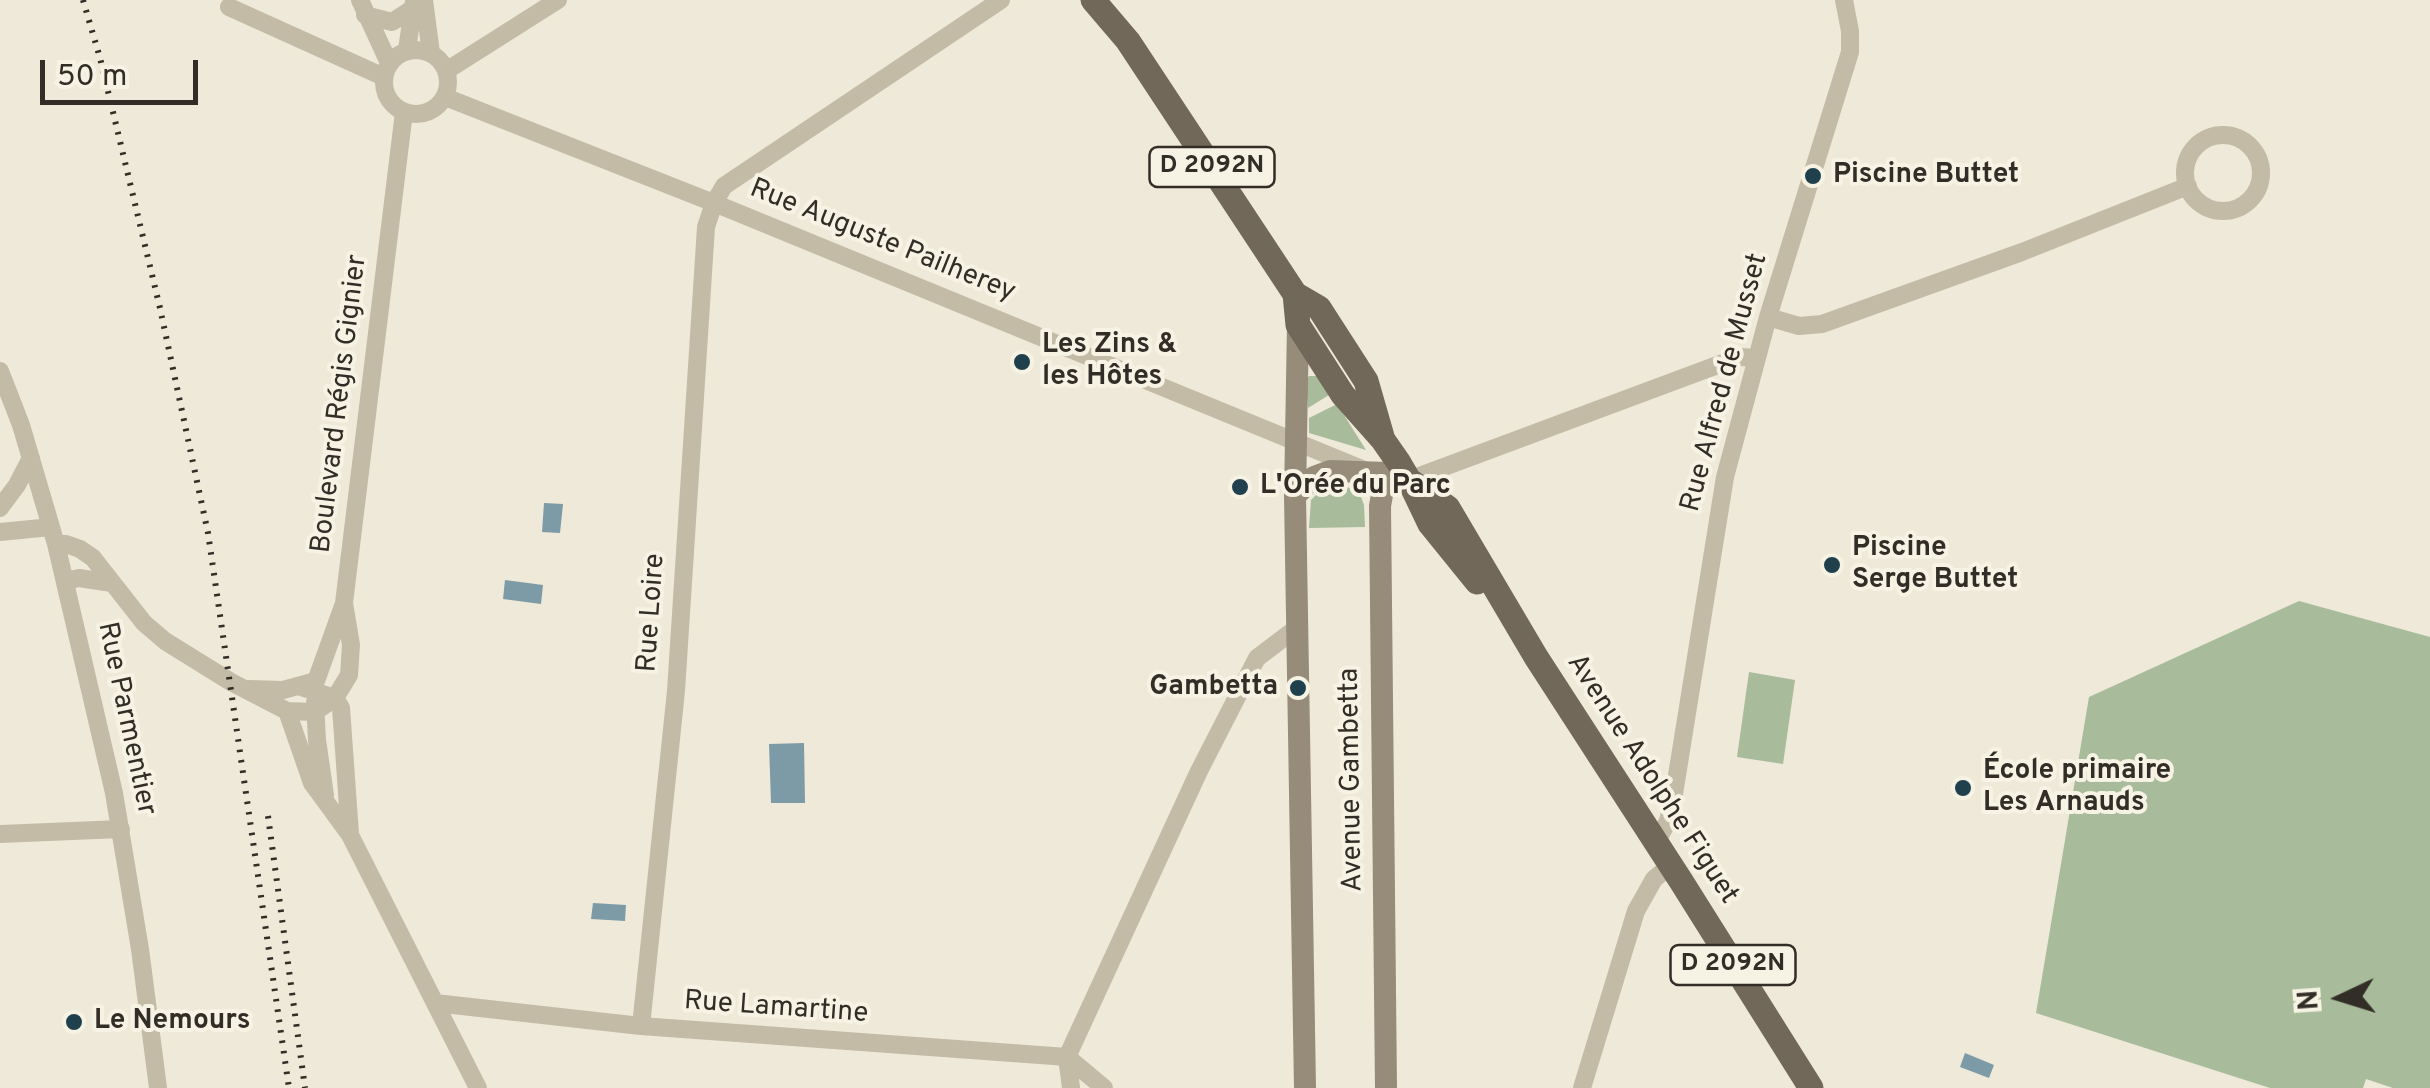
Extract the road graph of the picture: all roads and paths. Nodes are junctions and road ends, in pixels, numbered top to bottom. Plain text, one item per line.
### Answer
1 (558, 0) edge
2 (1001, 0) edge
3 (1093, 0) edge
4 (1114, 0) edge
5 (1844, 0) edge
6 (417, 3) edge
7 (229, 7) dead end
8 (362, 8) edge
9 (1128, 40) junction
10 (407, 50) junction
11 (431, 53) junction
12 (386, 70) junction
13 (446, 71) junction
14 (445, 96) junction
15 (404, 112) junction
16 (2188, 186) junction
17 (714, 203) junction
18 (1295, 294) junction
19 (1768, 317) junction
20 (1298, 326) junction
21 (1756, 358) junction
22 (0, 370) edge
23 (1383, 440) junction
24 (1296, 443) junction
25 (31, 458) junction
26 (1390, 472) junction
27 (1295, 496) junction
28 (0, 508) edge
29 (0, 532) edge
30 (54, 536) junction
31 (66, 581) junction
32 (112, 583) junction
33 (344, 603) junction
34 (1298, 627) junction
35 (310, 686) junction
36 (243, 688) junction
37 (334, 698) junction
38 (288, 711) junction
39 (315, 712) junction
40 (326, 802) junction
41 (121, 829) junction
42 (0, 834) edge
43 (350, 835) junction
44 (1656, 843) junction
45 (1671, 865) junction
46 (435, 1003) junction
47 (642, 1026) junction
48 (1067, 1058) junction
49 (158, 1088) edge
50 (478, 1088) edge
51 (1071, 1088) edge
52 (1104, 1088) edge
53 (1305, 1088) edge
54 (1386, 1088) edge
55 (1582, 1088) edge
56 (1810, 1088) edge

1 - 13 street
2 - 17 street
3 - 9 main road, D 2092N
4 - 9 main road, D 2092N
5 - 19 street, Rue Alfred de Musset
6 - 8 street
6 - 10 street
6 - 11 street
7 - 12 street
8 - 12 street
9 - 18 main road, D 2092N
10 - 11 street
10 - 12 street
11 - 13 street
12 - 15 street
13 - 14 street
14 - 15 street
14 - 17 street, Rue Auguste Pailherey
15 - 33 street, Boulevard Régis Gignier
16 - 16 street
16 - 19 street
17 - 24 street, Rue Auguste Pailherey
17 - 47 street, Rue Loire
18 - 20 main road, D 2092N
18 - 23 main road, D 2092N
19 - 21 street, Rue Alfred de Musset
20 - 23 main road, D 2092N
20 - 24 main road, Avenue Gambetta
21 - 26 street
21 - 44 street, Rue Alfred de Musset
22 - 25 street, Rue Parmentier
23 - 26 main road, Avenue Adolphe Figuet / D 2092N
24 - 26 street
24 - 27 main road, Avenue Gambetta
25 - 28 street
25 - 30 street, Rue Parmentier
26 - 27 main road
26 - 44 main road, Avenue Adolphe Figuet / D 2092N
26 - 54 main road, Avenue Gambetta
27 - 34 main road, Avenue Gambetta
29 - 30 street
30 - 31 street, Rue Parmentier
30 - 32 street
31 - 32 street
31 - 41 street, Rue Parmentier
32 - 36 street
33 - 35 street
33 - 37 street, Boulevard Régis Gignier
34 - 48 street
34 - 53 main road, Avenue Gambetta
35 - 36 street
35 - 37 street
35 - 39 street
36 - 38 street
37 - 39 street
37 - 43 street
38 - 39 street
38 - 40 street
39 - 40 street
40 - 43 street
41 - 42 street
41 - 49 street, Rue Parmentier
43 - 46 street
44 - 45 main road, Avenue Adolphe Figuet / D 2092N
45 - 55 street
45 - 56 main road, Avenue Adolphe Figuet / D 2092N
46 - 47 street, Rue Lamartine
46 - 50 street
47 - 48 street, Rue Lamartine
48 - 51 street
48 - 52 street

